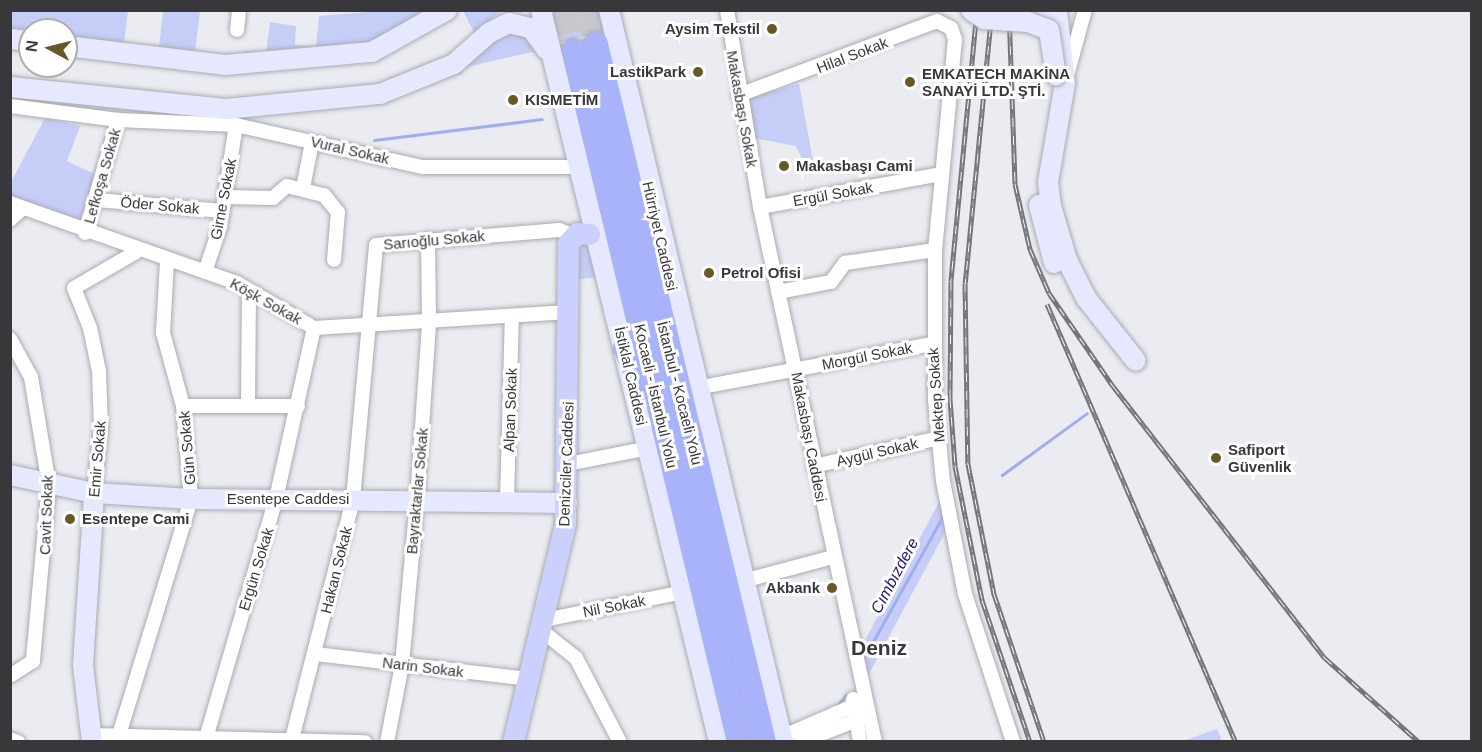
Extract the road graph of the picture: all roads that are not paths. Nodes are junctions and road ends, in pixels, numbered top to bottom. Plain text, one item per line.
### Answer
1 (239, 10) edge
2 (447, 10) edge
3 (510, 10) edge
4 (541, 10) edge
5 (555, 10) edge
6 (727, 10) edge
7 (971, 10) edge
8 (988, 10) edge
9 (1024, 10) edge
10 (1031, 10) edge
11 (1057, 10) edge
12 (1085, 10) edge
13 (237, 30) dead end
14 (1049, 30) junction
15 (596, 31) edge
16 (547, 32) junction
17 (489, 33) junction
18 (955, 39) joint
19 (78, 47) edge
20 (1061, 79) junction
21 (10, 87) edge
22 (739, 95) junction
23 (10, 106) edge
24 (118, 120) junction
25 (236, 124) junction
26 (312, 142) junction
27 (582, 168) junction
28 (942, 174) junction
29 (303, 188) junction
30 (97, 200) junction
31 (224, 204) junction
32 (17, 205) edge
33 (760, 207) junction
34 (10, 220) edge
35 (85, 232) junction
36 (587, 238) junction
37 (428, 239) junction
38 (935, 250) junction
39 (136, 252) junction
40 (333, 260) dead end
41 (167, 261) junction
42 (205, 272) junction
43 (249, 290) junction
44 (778, 292) junction
45 (569, 312) junction
46 (512, 317) junction
47 (429, 322) junction
48 (372, 326) junction
49 (314, 328) junction
50 (10, 339) edge
51 (932, 344) junction
52 (625, 348) joint
53 (1131, 365) dead end
54 (796, 370) junction
55 (696, 388) junction
56 (248, 403) junction
57 (298, 405) junction
58 (183, 406) junction
59 (939, 438) junction
60 (657, 442) junction
61 (568, 464) junction
62 (814, 466) junction
63 (10, 475) edge
64 (49, 484) junction
65 (94, 493) junction
66 (191, 499) junction
67 (276, 499) junction
68 (353, 499) junction
69 (417, 500) junction
70 (507, 502) junction
71 (567, 503) junction
72 (734, 544) junction
73 (833, 557) junction
74 (743, 581) junction
75 (684, 592) junction
76 (736, 624) junction
77 (543, 626) junction
78 (316, 654) junction
79 (402, 665) junction
80 (10, 676) edge
81 (530, 679) junction
82 (860, 711) junction
83 (731, 713) junction
84 (119, 735) junction
85 (92, 738) edge
86 (10, 739) edge
87 (196, 739) edge
88 (292, 739) junction
89 (322, 740) edge
90 (777, 740) edge
91 (18, 741) edge
92 (365, 741) edge
93 (387, 741) edge
94 (513, 741) edge
95 (620, 741) edge
96 (719, 741) edge
97 (732, 741) edge
98 (739, 741) edge
99 (801, 741) edge
100 (860, 741) edge
101 (875, 741) edge
102 (1013, 741) edge

1 - 13 street
2 - 19 main road
3 - 17 main road
4 - 16 main road, İstiklal Caddesi
5 - 16 main road
6 - 22 street, Makasbaşı Sokak
7 - 14 main road, bridge
8 - 9 main road
10 - 14 main road
11 - 20 main road
12 - 20 street
14 - 20 main road, bridge
15 - 16 main road, İstiklal Caddesi
15 - 17 main road
15 - 27 main road, İstiklal Caddesi
15 - 55 main road, Hürriyet Caddesi
15 - 60 highway, Kocaeli - İstanbul Yolu
15 - 76 highway, İstanbul - Kocaeli Yolu
17 - 21 main road
18 - 22 street, Hilal Sokak
18 - 28 street, Mektep Sokak
20 - 53 main road
22 - 33 street, Makasbaşı Sokak
23 - 24 street, Vural Sokak
24 - 25 street, Vural Sokak
24 - 30 street, Lefkoşa Sokak
25 - 26 street, Vural Sokak
25 - 31 street, Girne Sokak
26 - 27 street, Vural Sokak
26 - 29 street
27 - 36 main road, İstiklal Caddesi
28 - 33 street, Ergül Sokak
28 - 38 street, Mektep Sokak
29 - 31 street, Öder Sokak
29 - 40 street
30 - 31 street, Öder Sokak
30 - 35 street, Lefkoşa Sokak
31 - 42 street, Girne Sokak
32 - 34 street
32 - 35 street, Köşk Sokak
33 - 44 street, Makasbaşı Caddesi
35 - 39 street, Köşk Sokak
36 - 37 street, Sarıoğlu Sokak
36 - 45 main road, Denizciler Caddesi
36 - 52 main road, İstiklal Caddesi
37 - 47 street, Bayraktarlar Sokak
37 - 48 street, Sarıoğlu Sokak
38 - 44 street
38 - 51 street, Mektep Sokak
39 - 41 street, Köşk Sokak
39 - 65 street, Emir Sokak
41 - 42 street, Köşk Sokak
41 - 58 street, Gün Sokak
42 - 43 street, Köşk Sokak
43 - 49 street, Köşk Sokak
43 - 56 street
44 - 54 street, Makasbaşı Caddesi
45 - 46 street, Köşk Sokak
45 - 61 main road, Denizciler Caddesi
46 - 47 street, Köşk Sokak
46 - 70 street, Alpan Sokak
47 - 48 street, Köşk Sokak
47 - 69 street, Bayraktarlar Sokak
48 - 49 street, Köşk Sokak
48 - 68 street, Hakan Sokak
49 - 57 street, Ergün Sokak
50 - 64 street, Cavit Sokak
51 - 54 street, Morgül Sokak
51 - 59 street, Mektep Sokak
52 - 60 highway
54 - 55 street, Morgül Sokak
54 - 62 street, Makasbaşı Caddesi
55 - 72 main road, Hürriyet Caddesi
56 - 57 street
56 - 58 street
57 - 67 street, Ergün Sokak
58 - 66 street, Gün Sokak
59 - 62 street, Aygül Sokak
59 - 102 street, Mektep Sokak
60 - 61 street
60 - 75 main road
60 - 83 highway, Kocaeli - İstanbul Yolu
61 - 71 main road, Denizciler Caddesi
62 - 73 street, Makasbaşı Caddesi
63 - 64 main road, Esentepe Caddesi
64 - 65 main road, Esentepe Caddesi
64 - 80 street, Cavit Sokak
65 - 66 main road, Esentepe Caddesi
65 - 85 main road, Emir Sokak
66 - 67 main road, Esentepe Caddesi
66 - 84 street, Gün Sokak
67 - 68 main road, Esentepe Caddesi
67 - 87 street, Ergün Sokak
68 - 69 main road, Esentepe Caddesi
68 - 78 street, Hakan Sokak
69 - 70 main road, Esentepe Caddesi
69 - 79 street, Bayraktarlar Sokak
70 - 71 main road, Esentepe Caddesi
71 - 77 main road, Denizciler Caddesi
72 - 74 main road, Hürriyet Caddesi
72 - 76 highway
73 - 74 street
73 - 82 street, Makasbaşı Caddesi
74 - 90 main road, Hürriyet Caddesi
75 - 77 street, Nil Sokak
75 - 96 main road
76 - 90 highway, İstanbul - Kocaeli Yolu
77 - 81 main road, Denizciler Caddesi
77 - 95 street
78 - 79 street, Narin Sokak
78 - 88 street, Hakan Sokak
79 - 81 street, Narin Sokak
79 - 93 street, Bayraktarlar Sokak
81 - 94 main road, Denizciler Caddesi
82 - 90 street
82 - 99 street
82 - 100 street, Makasbaşı Caddesi
82 - 101 street, Makasbaşı Caddesi
83 - 97 highway
83 - 98 highway, Kocaeli - İstanbul Yolu
84 - 85 street
84 - 87 street
86 - 91 street
87 - 88 street
88 - 89 street
89 - 92 street

